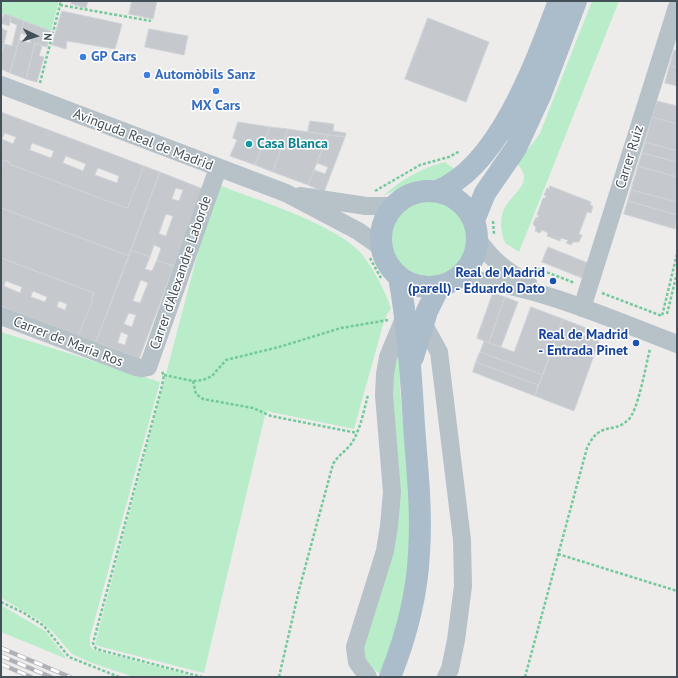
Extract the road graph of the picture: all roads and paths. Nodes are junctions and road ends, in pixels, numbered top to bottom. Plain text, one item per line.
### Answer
1 (559, 1) edge
2 (576, 1) edge
3 (587, 1) edge
4 (61, 3) edge
5 (677, 7) edge
6 (151, 21) dead end
7 (1, 85) edge
8 (36, 99) junction
9 (516, 148) junction
10 (463, 149) dead end
11 (218, 168) junction
12 (436, 192) junction
13 (286, 194) junction
14 (370, 194) dead end
15 (394, 206) junction
16 (485, 229) junction
17 (375, 250) junction
18 (677, 254) edge
19 (528, 265) dead end
20 (677, 273) edge
21 (458, 278) junction
22 (391, 280) junction
23 (578, 284) dead end
24 (439, 287) junction
25 (597, 291) dead end
26 (563, 300) junction
27 (582, 308) junction
28 (667, 314) dead end
29 (1, 316) edge
30 (402, 318) junction
31 (386, 327) dead end
32 (654, 335) junction
33 (677, 344) edge
34 (142, 367) junction
35 (164, 375) junction
36 (193, 381) junction
37 (370, 387) dead end
38 (358, 433) junction
39 (558, 554) junction
40 (677, 590) edge
41 (1, 602) edge
42 (119, 677) edge
43 (202, 677) edge
44 (278, 677) edge
45 (368, 677) edge
46 (390, 677) edge
47 (446, 677) edge
48 (525, 677) edge

1 - 12 main road
2 - 9 main road
3 - 9 main road
4 - 6 path
4 - 8 path
5 - 27 street, Carrer Ruiz
7 - 8 street, Avinguda Real de Madrid
8 - 11 street, Avinguda Real de Madrid
9 - 16 main road
10 - 14 path
11 - 13 street, Avinguda Real de Madrid
11 - 34 street, Carrer d'Alexandre Laborde
12 - 15 main road
12 - 16 main road
13 - 15 street, Avinguda Real de Madrid
13 - 17 street, Avinguda Real de Madrid
15 - 17 main road
16 - 21 main road
16 - 26 street
17 - 22 path
17 - 22 main road
18 - 25 path
19 - 23 path
20 - 28 path
21 - 24 main road
21 - 26 street
22 - 24 main road
22 - 30 main road
24 - 30 main road
26 - 27 street
27 - 32 street
29 - 34 street, Carrer de Maria Ros
30 - 31 path
30 - 36 path
30 - 45 street
30 - 46 main road
30 - 47 street
32 - 33 street
32 - 39 path
34 - 35 path
35 - 36 path
35 - 43 path
36 - 38 path
37 - 38 path
38 - 44 path
39 - 40 path
39 - 48 path
41 - 42 path

